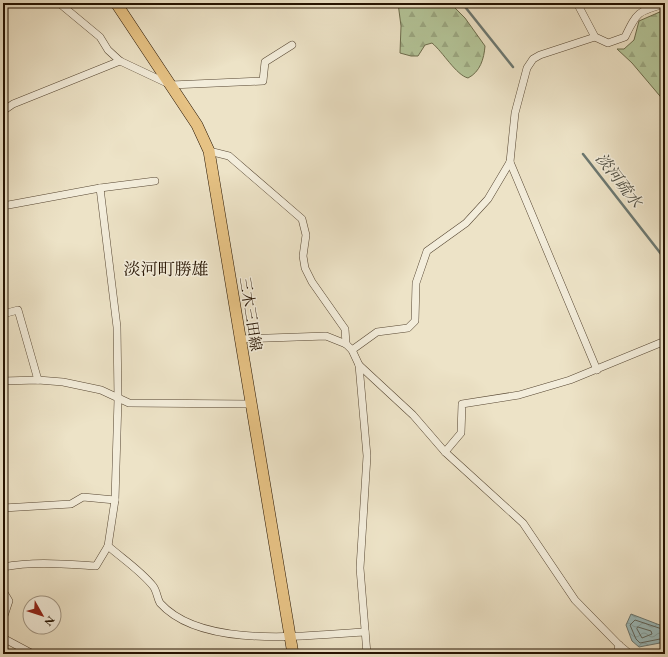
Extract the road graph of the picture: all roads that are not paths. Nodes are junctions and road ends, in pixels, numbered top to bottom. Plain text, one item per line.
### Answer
1 (60, 3) edge
2 (116, 3) edge
3 (577, 3) edge
4 (665, 4) edge
5 (595, 37) junction
6 (292, 45) dead end
7 (120, 61) junction
8 (171, 86) junction
9 (3, 111) edge
10 (209, 151) junction
11 (510, 162) junction
12 (156, 181) dead end
13 (100, 188) junction
14 (3, 206) edge
15 (3, 314) edge
16 (240, 340) junction
17 (665, 341) edge
18 (349, 347) junction
19 (359, 365) junction
20 (597, 370) junction
21 (38, 380) junction
22 (3, 381) edge
23 (118, 399) junction
24 (250, 404) junction
25 (445, 452) junction
26 (115, 500) junction
27 (3, 508) edge
28 (108, 546) junction
29 (3, 567) edge
30 (3, 591) edge
31 (3, 619) edge
32 (366, 632) junction
33 (291, 636) junction
34 (3, 638) edge
35 (619, 645) junction
36 (33, 654) edge
37 (293, 654) edge
38 (367, 654) edge
39 (617, 654) edge
40 (630, 654) edge

1 - 7 street
2 - 8 main road, 三木三田線
3 - 5 street
4 - 5 street
5 - 11 street
6 - 8 street
7 - 8 street
7 - 9 street
8 - 10 main road, 三木三田線
10 - 16 main road, 三木三田線
10 - 18 street
11 - 18 street
11 - 20 street
12 - 13 street
13 - 14 street
13 - 23 street
15 - 21 street
16 - 18 street
16 - 24 main road, 三木三田線
17 - 20 street
18 - 19 street
19 - 25 street
19 - 32 street
20 - 25 street
21 - 22 street
21 - 23 street
23 - 24 street
23 - 26 street
24 - 33 main road, 三木三田線
25 - 35 street
26 - 27 street
26 - 28 street
28 - 29 street
28 - 33 street
30 - 31 street
32 - 33 street
32 - 38 street
33 - 37 main road, 三木三田線
34 - 36 street
35 - 39 street
35 - 40 street

